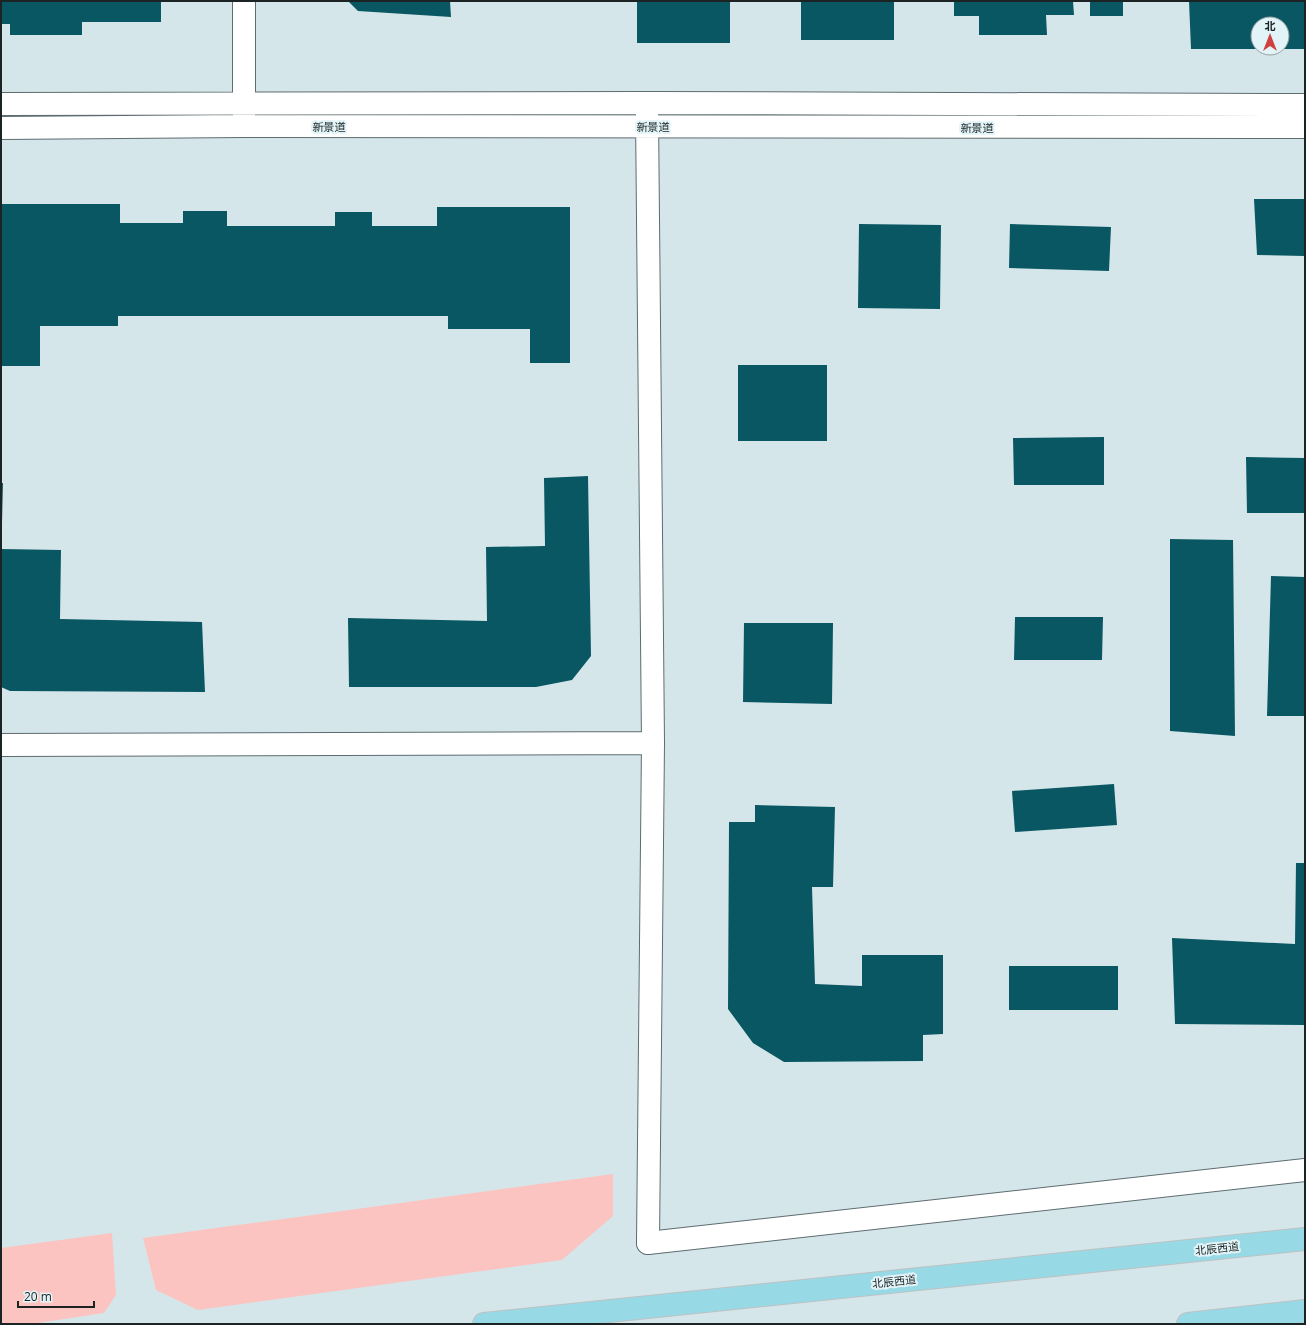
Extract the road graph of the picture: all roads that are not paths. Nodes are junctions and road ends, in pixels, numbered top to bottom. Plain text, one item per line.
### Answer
1 (244, 1) edge
2 (647, 103) junction
3 (1, 104) edge
4 (244, 104) junction
5 (1305, 105) edge
6 (244, 126) junction
7 (647, 126) junction
8 (1305, 126) edge
9 (1, 128) edge
10 (652, 743) junction
11 (1, 745) edge
12 (1305, 1170) edge
13 (1305, 1239) edge
14 (1305, 1311) edge
15 (484, 1324) edge
16 (1188, 1324) edge

1 - 4 street
2 - 4 street, 新景道
2 - 5 street, 新景道
2 - 7 street
3 - 4 street, 新景道
4 - 6 street
6 - 7 street, 新景道
6 - 9 street, 新景道
7 - 8 street, 新景道
7 - 10 street
10 - 11 street
10 - 12 street
13 - 15 main road, 北辰西道
14 - 16 main road

